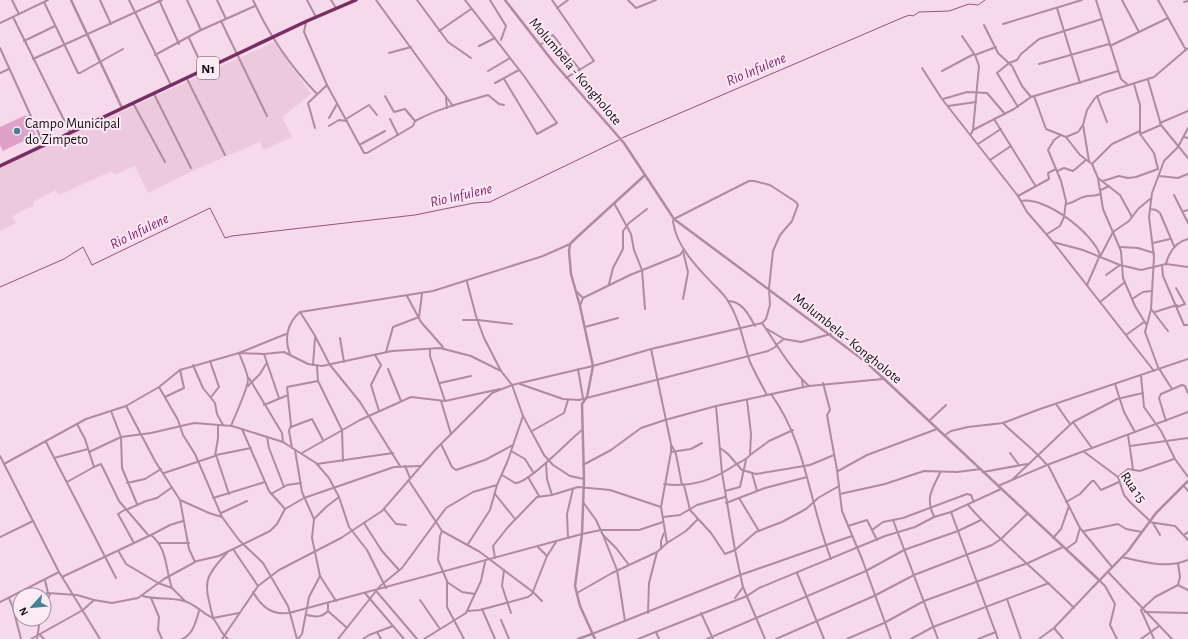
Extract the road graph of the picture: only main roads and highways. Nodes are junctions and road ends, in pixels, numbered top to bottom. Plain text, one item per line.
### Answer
1 (356, 0) edge
2 (0, 166) edge

1 - 2 highway, N1

